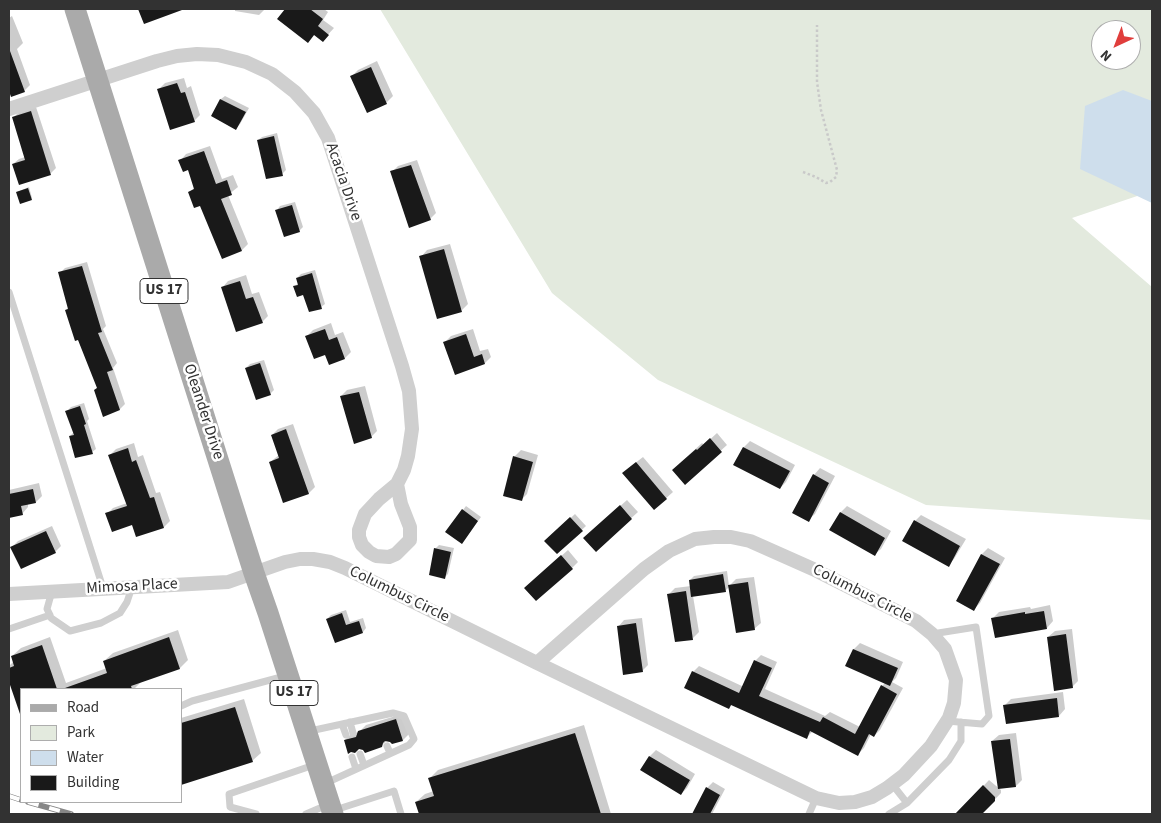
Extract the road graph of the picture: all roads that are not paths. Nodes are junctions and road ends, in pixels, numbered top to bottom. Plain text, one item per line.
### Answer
1 (75, 9) edge
2 (98, 80) junction
3 (9, 109) edge
4 (9, 292) edge
5 (397, 484) junction
6 (254, 573) junction
7 (132, 587) junction
8 (104, 588) junction
9 (52, 592) junction
10 (9, 594) edge
11 (50, 614) junction
12 (9, 629) edge
13 (932, 634) junction
14 (537, 663) junction
15 (288, 675) junction
16 (182, 706) edge
17 (378, 716) junction
18 (954, 722) junction
19 (346, 723) junction
20 (380, 724) dead end
21 (306, 732) junction
22 (350, 734) dead end
23 (360, 754) dead end
24 (352, 757) dead end
25 (316, 764) junction
26 (364, 765) junction
27 (356, 769) junction
28 (892, 784) junction
29 (816, 798) junction
30 (907, 803) junction
31 (329, 804) edge
32 (256, 814) edge
33 (306, 814) edge
34 (400, 814) edge
35 (809, 814) edge
36 (889, 814) edge

1 - 2 main road, Oleander Drive / US 17
2 - 3 street, Acacia Drive
2 - 5 street, Acacia Drive
2 - 6 main road, Oleander Drive / US 17
4 - 8 lane
5 - 5 street, Acacia Drive
6 - 7 street, Mimosa Place
6 - 14 street, Columbus Circle
6 - 15 main road, Oleander Drive / US 17
7 - 8 street, Mimosa Place
7 - 11 lane
8 - 9 street, Mimosa Place
9 - 10 street, Mimosa Place
9 - 11 lane
11 - 12 lane
13 - 14 street, Columbus Circle
13 - 18 street, Columbus Circle
13 - 18 lane
14 - 29 street, Columbus Circle
15 - 16 lane
15 - 21 main road, Oleander Drive / US 17
17 - 19 lane
17 - 20 lane
17 - 26 lane
18 - 28 street, Columbus Circle
18 - 30 lane
19 - 21 lane
19 - 22 lane
21 - 25 main road, Oleander Drive / US 17
23 - 26 lane
24 - 27 lane
25 - 31 main road, Oleander Drive / US 17
25 - 32 lane
26 - 27 lane
27 - 31 lane
28 - 29 street, Columbus Circle
28 - 30 lane
29 - 35 lane
30 - 36 lane
31 - 33 lane
31 - 34 lane

